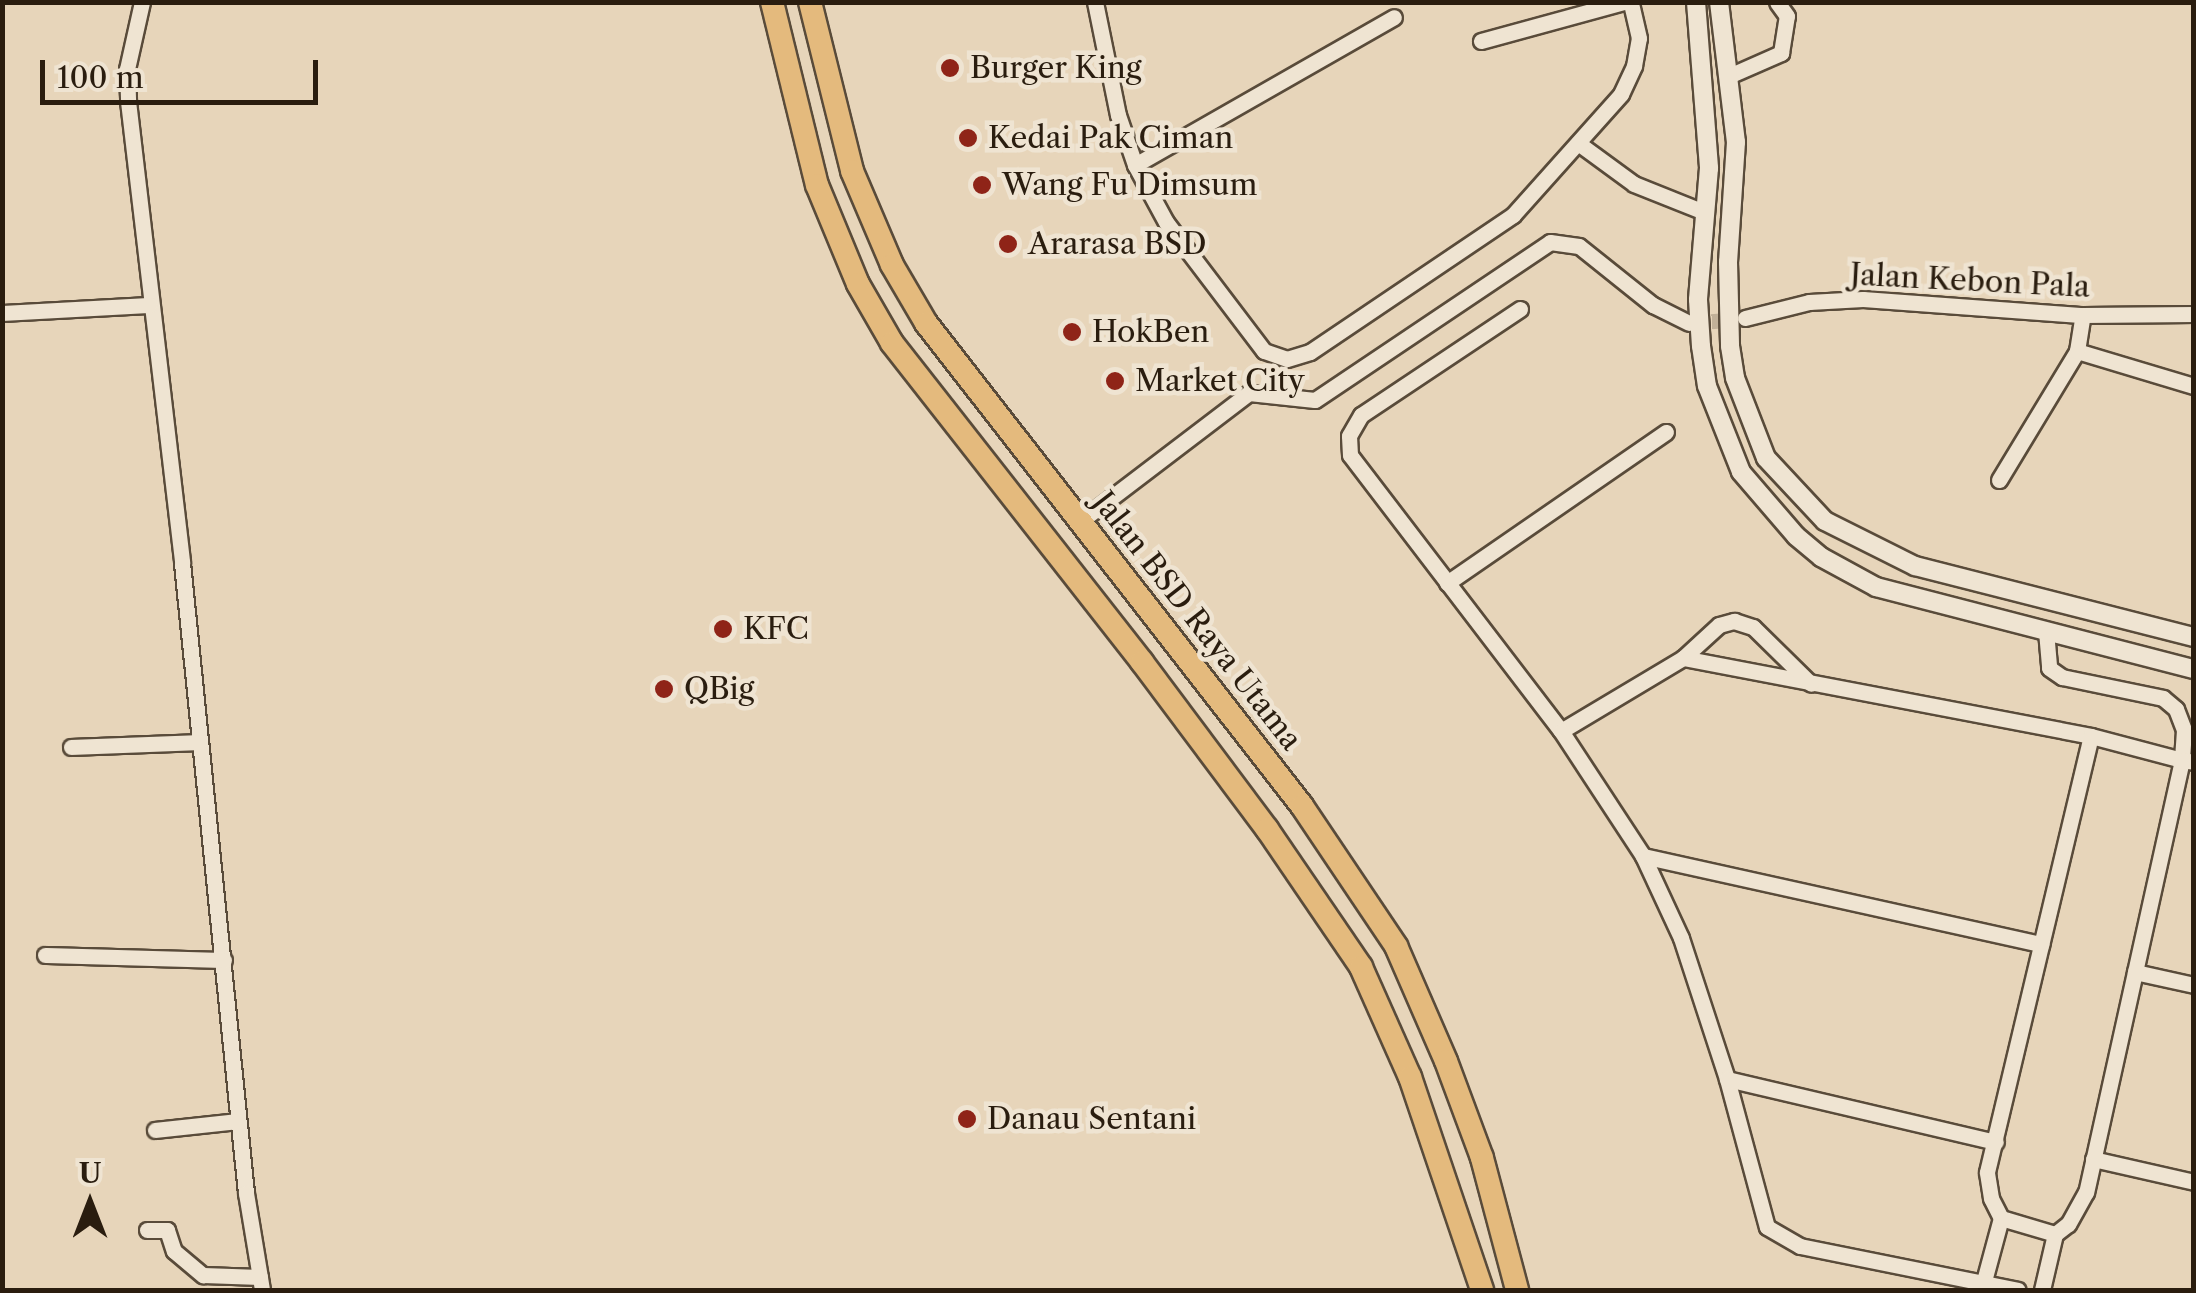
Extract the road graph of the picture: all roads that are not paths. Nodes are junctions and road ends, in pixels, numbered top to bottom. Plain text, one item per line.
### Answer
1 (142, 2) edge
2 (772, 2) edge
3 (810, 2) edge
4 (1095, 2) edge
5 (1627, 2) edge
6 (1696, 2) edge
7 (1719, 2) edge
8 (1787, 7) edge
9 (1394, 17) dead end
10 (1481, 41) dead end
11 (1730, 75) junction
12 (1578, 143) junction
13 (1136, 165) junction
14 (1704, 212) junction
15 (150, 305) junction
16 (1520, 309) dead end
17 (2, 313) edge
18 (2194, 314) edge
19 (2084, 316) junction
20 (1746, 318) tunnel mouth
21 (1689, 323) tunnel mouth
22 (2077, 352) junction
23 (2194, 386) edge
24 (991, 407) junction
25 (1666, 432) dead end
26 (961, 435) junction
27 (1766, 458) junction
28 (1741, 472) junction
29 (1999, 480) dead end
30 (1082, 520) junction
31 (1448, 583) junction
32 (2046, 631) junction
33 (2194, 638) edge
34 (1682, 658) junction
35 (2194, 669) edge
36 (1813, 685) junction
37 (1561, 731) junction
38 (2091, 736) junction
39 (200, 742) junction
40 (71, 748) dead end
41 (2188, 761) edge
42 (1644, 856) junction
43 (2041, 944) junction
44 (46, 955) dead end
45 (224, 960) junction
46 (2135, 972) junction
47 (2194, 985) edge
48 (1727, 1079) junction
49 (238, 1120) junction
50 (155, 1130) dead end
51 (1996, 1142) junction
52 (2093, 1159) junction
53 (2194, 1182) edge
54 (2002, 1218) junction
55 (147, 1230) dead end
56 (2055, 1234) junction
57 (1984, 1281) junction
58 (261, 1284) edge
59 (1482, 1290) edge
60 (1517, 1290) edge
61 (2018, 1290) edge
62 (2042, 1290) edge

1 - 15 street
2 - 26 main road
3 - 24 main road, Jalan BSD Raya Utama
4 - 13 street
5 - 10 street
5 - 12 street
6 - 14 street
7 - 11 street
8 - 11 street
9 - 13 street
11 - 27 street
12 - 13 street
12 - 14 street
14 - 28 street
15 - 17 street
15 - 39 street
16 - 31 street
18 - 19 street, Jalan Kebon Pala
19 - 20 street, Jalan Kebon Pala
19 - 22 street
21 - 30 street
22 - 23 street
22 - 29 street
24 - 26 main road
24 - 30 main road, Jalan BSD Raya Utama
25 - 31 street
26 - 59 main road
27 - 28 street
27 - 33 street
28 - 32 street
30 - 60 main road, Jalan BSD Raya Utama
31 - 37 street
32 - 35 street
32 - 41 street
34 - 36 street
34 - 36 street
34 - 37 street
36 - 38 street
37 - 42 street
38 - 41 street
38 - 43 street
39 - 40 street
39 - 45 street
41 - 46 street
42 - 43 street
42 - 48 street
43 - 51 street
44 - 45 street
45 - 49 street
46 - 47 street
46 - 52 street
48 - 51 street
48 - 57 street
49 - 50 street
49 - 58 street
51 - 54 street
52 - 53 street
52 - 56 street
54 - 56 street
54 - 57 street
55 - 58 street
56 - 62 street
57 - 61 street

